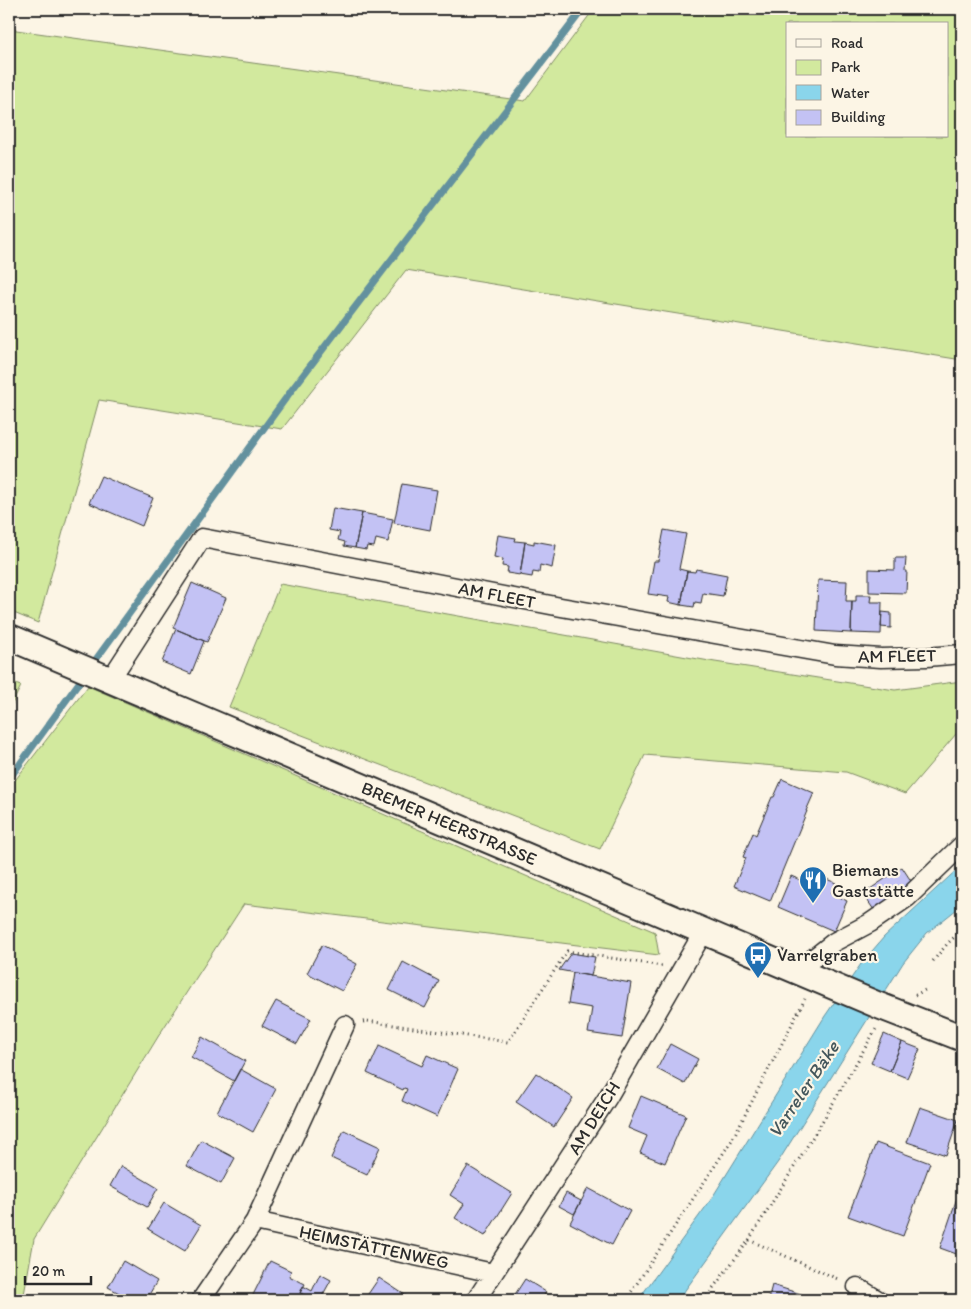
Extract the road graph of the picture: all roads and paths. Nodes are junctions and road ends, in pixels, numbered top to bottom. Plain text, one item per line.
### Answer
1 (9, 637) edge
2 (962, 654) edge
3 (106, 678) junction
4 (962, 845) edge
5 (962, 930) edge
6 (704, 931) junction
7 (933, 961) dead end
8 (682, 969) junction
9 (806, 975) junction
10 (884, 1007) junction
11 (345, 1025) joint
12 (962, 1038) edge
13 (254, 1221) junction
14 (749, 1240) junction
15 (493, 1273) junction
16 (856, 1287) joint
17 (200, 1300) edge
18 (476, 1300) edge
19 (626, 1300) edge
20 (704, 1300) edge
21 (878, 1300) edge

1 - 3 main road, BREMER HEERSTRASSE
2 - 3 street, AM FLEET
3 - 6 main road, BREMER HEERSTRASSE
4 - 9 street
5 - 7 path
6 - 8 street, AM DEICH
6 - 9 main road, BREMER HEERSTRASSE
8 - 11 path
8 - 15 street, AM DEICH
9 - 10 main road, BREMER HEERSTRASSE
9 - 19 path
10 - 12 main road, BREMER HEERSTRASSE
10 - 14 path
11 - 13 street
13 - 15 street, HEIMSTÄTTENWEG
13 - 17 street
14 - 16 path
14 - 20 path
15 - 18 street, AM DEICH
16 - 21 street

